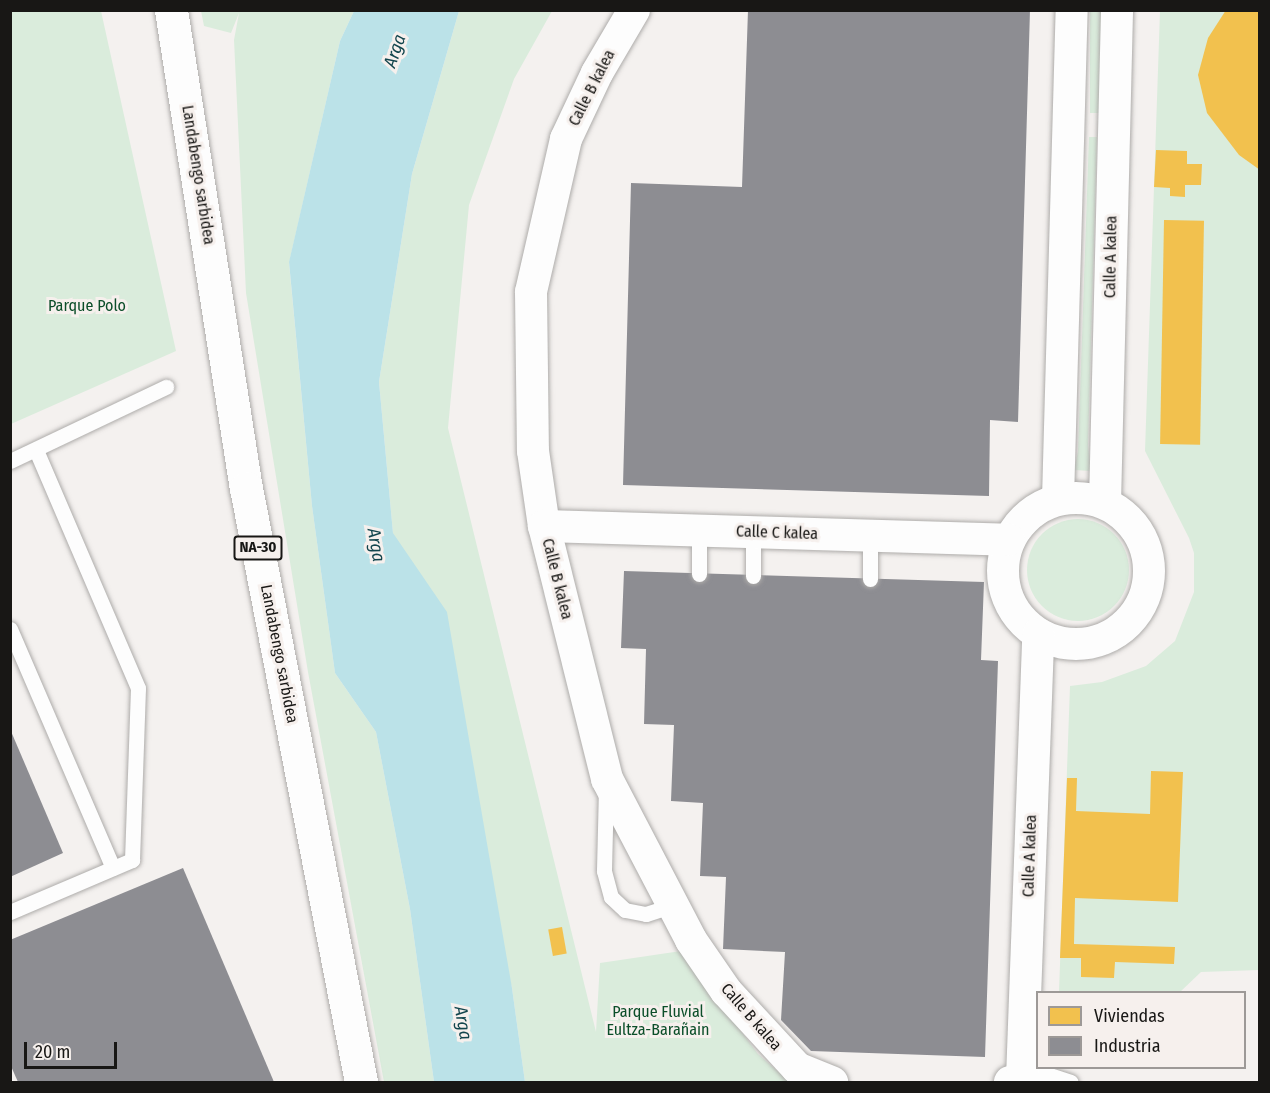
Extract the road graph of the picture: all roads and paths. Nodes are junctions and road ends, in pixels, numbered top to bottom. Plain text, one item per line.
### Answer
1 (171, 10) edge
2 (634, 10) edge
3 (1072, 10) edge
4 (1117, 10) edge
5 (166, 387) dead end
6 (36, 450) junction
7 (10, 461) edge
8 (1058, 499) junction
9 (1105, 503) junction
10 (544, 526) junction
11 (699, 531) junction
12 (753, 532) junction
13 (870, 536) junction
14 (1009, 540) junction
15 (699, 574) dead end
16 (753, 576) dead end
17 (870, 579) dead end
18 (10, 629) edge
19 (1038, 634) junction
20 (607, 779) junction
21 (113, 868) junction
22 (673, 905) junction
23 (10, 912) edge
24 (1016, 1081) edge
25 (361, 1083) edge
26 (832, 1083) edge
27 (1071, 1083) edge

1 - 25 highway, Landabengo sarbidea / NA-30
2 - 10 street, Calle B kalea
3 - 8 street
4 - 9 street, Calle A kalea
5 - 6 lane
6 - 7 lane
6 - 21 lane
8 - 9 street
8 - 14 street
9 - 19 street
10 - 11 street, Calle C kalea
10 - 20 street, Calle B kalea
11 - 12 street, Calle C kalea
11 - 15 lane
12 - 13 street, Calle C kalea
12 - 16 lane
13 - 14 street, Calle C kalea
13 - 17 lane
14 - 19 street
18 - 21 lane
19 - 24 street, Calle A kalea
20 - 22 street, Calle B kalea
20 - 22 lane
21 - 23 lane
22 - 26 street, Calle B kalea
24 - 27 lane

